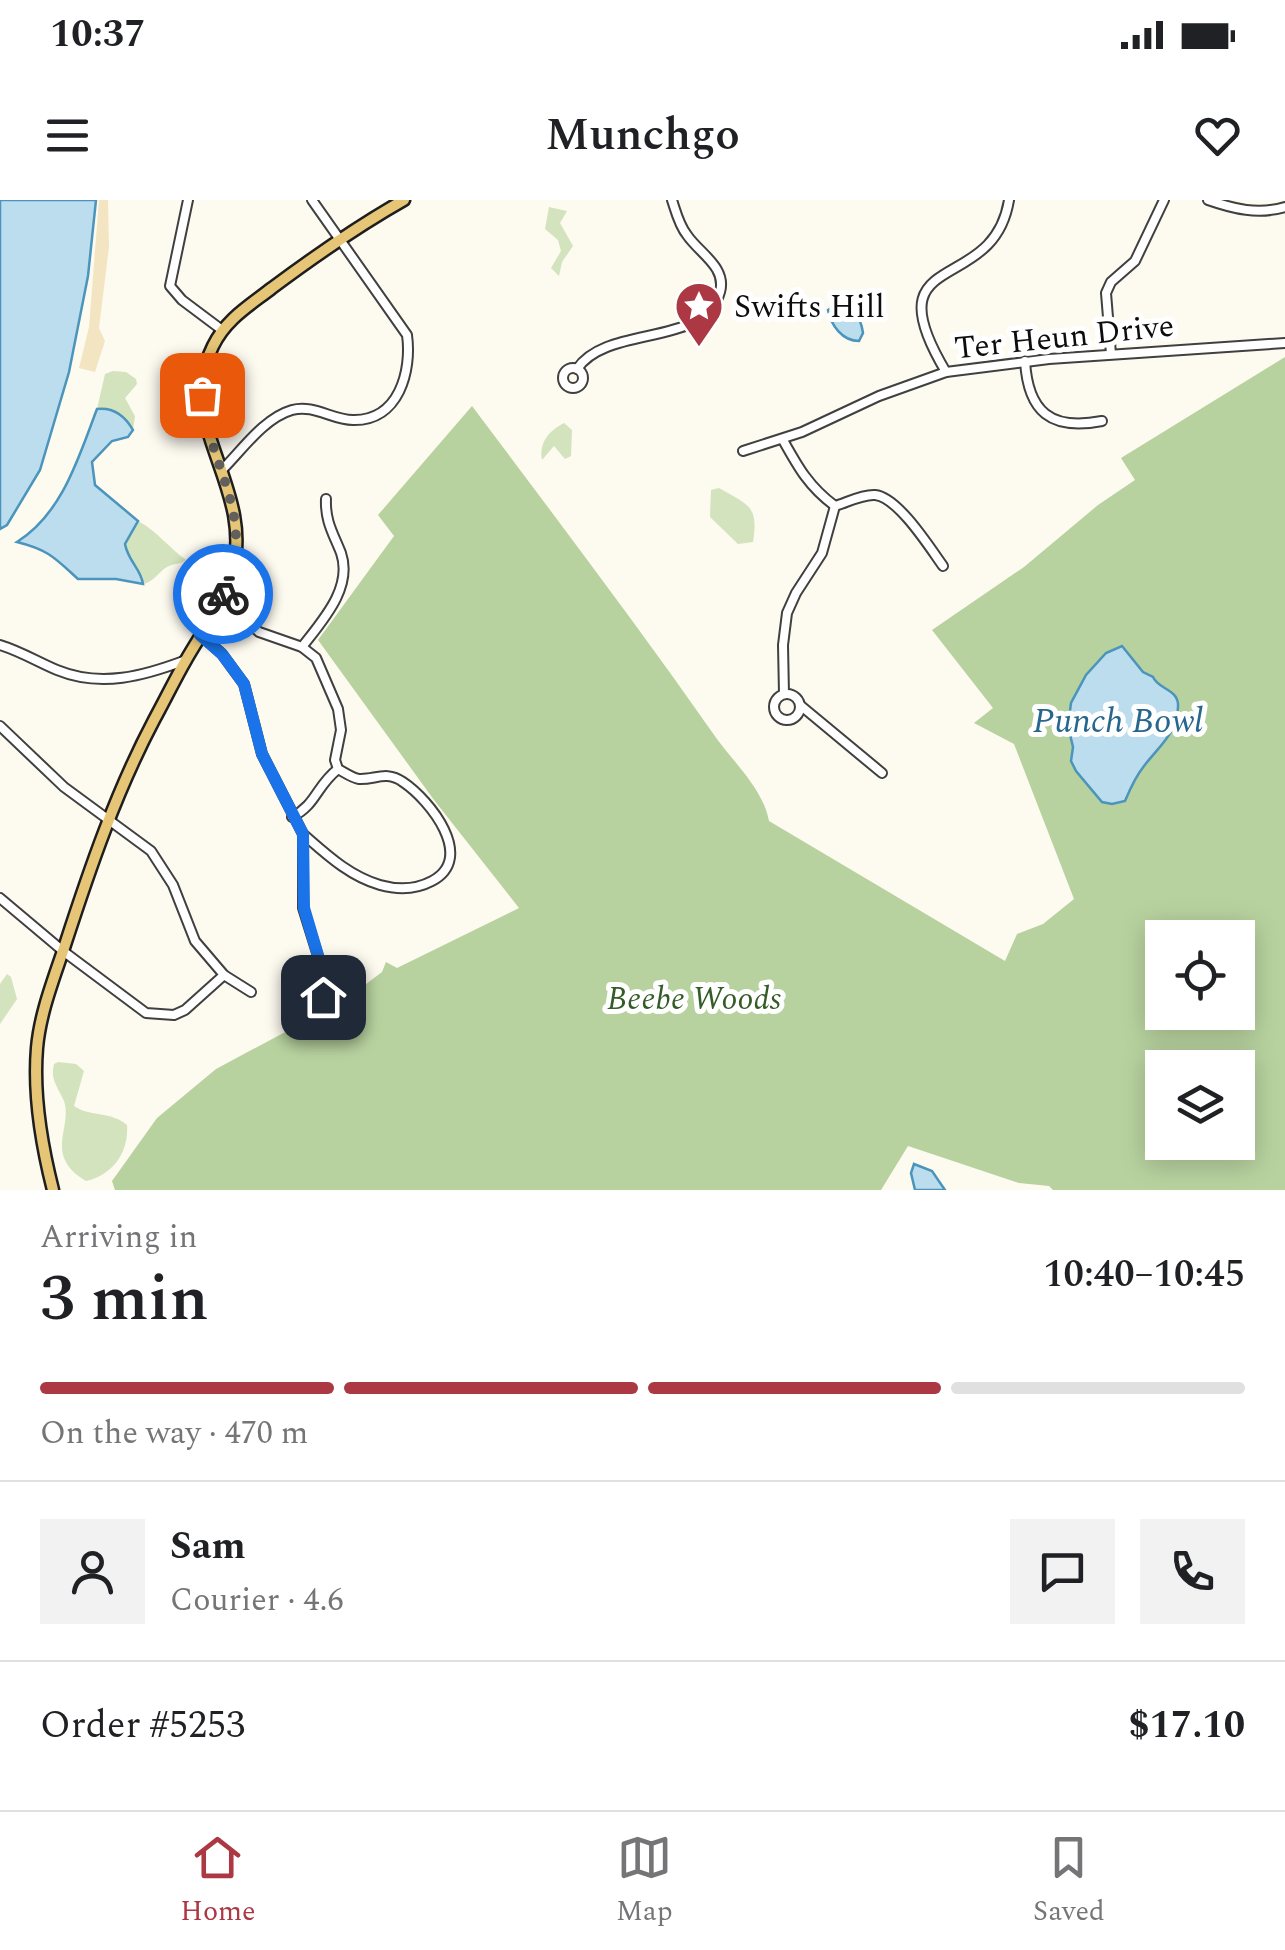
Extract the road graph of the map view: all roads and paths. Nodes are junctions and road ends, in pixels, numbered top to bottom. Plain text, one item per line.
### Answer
1 (188, 200) edge
2 (312, 200) edge
3 (404, 200) edge
4 (672, 200) edge
5 (1009, 200) edge
6 (1164, 200) edge
7 (1208, 200) edge
8 (1285, 207) edge
9 (340, 238) junction
10 (222, 330) junction
11 (1285, 343) edge
12 (1110, 354) junction
13 (1025, 361) junction
14 (577, 369) dead end
15 (946, 372) junction
16 (1102, 421) dead end
17 (783, 440) junction
18 (743, 451) dead end
19 (222, 470) junction
20 (326, 499) dead end
21 (835, 506) junction
22 (943, 566) dead end
23 (221, 598) junction
24 (200, 635) junction
25 (0, 645) edge
26 (302, 647) junction
27 (186, 660) junction
28 (155, 671) junction
29 (178, 675) junction
30 (784, 694) junction
31 (800, 706) junction
32 (0, 726) edge
33 (338, 769) junction
34 (882, 773) dead end
35 (292, 817) junction
36 (109, 818) junction
37 (303, 834) junction
38 (0, 898) edge
39 (63, 951) junction
40 (224, 975) junction
41 (251, 992) dead end
42 (323, 997) dead end
43 (53, 1190) edge

1 - 10 street
2 - 9 street
3 - 9 main road
4 - 14 street
5 - 15 street
6 - 12 street
7 - 8 street
9 - 10 main road
9 - 19 street
10 - 19 main road
11 - 12 street, Ter Heun Drive
12 - 13 street, Ter Heun Drive
13 - 15 street, Ter Heun Drive
13 - 16 street
15 - 17 street, Ter Heun Drive
17 - 18 street, Ter Heun Drive
17 - 21 street
19 - 23 main road
20 - 26 street
21 - 22 street
21 - 30 street
23 - 24 main road
23 - 26 street
24 - 27 main road
24 - 35 street
25 - 28 street
26 - 33 street
27 - 28 street
27 - 29 main road
28 - 29 street
29 - 36 main road
30 - 31 street
30 - 31 street
31 - 34 street
32 - 36 street
33 - 35 street
33 - 37 street
35 - 37 street
36 - 39 main road
36 - 40 street
37 - 42 street
38 - 39 street
39 - 40 street
39 - 43 main road
40 - 41 street

